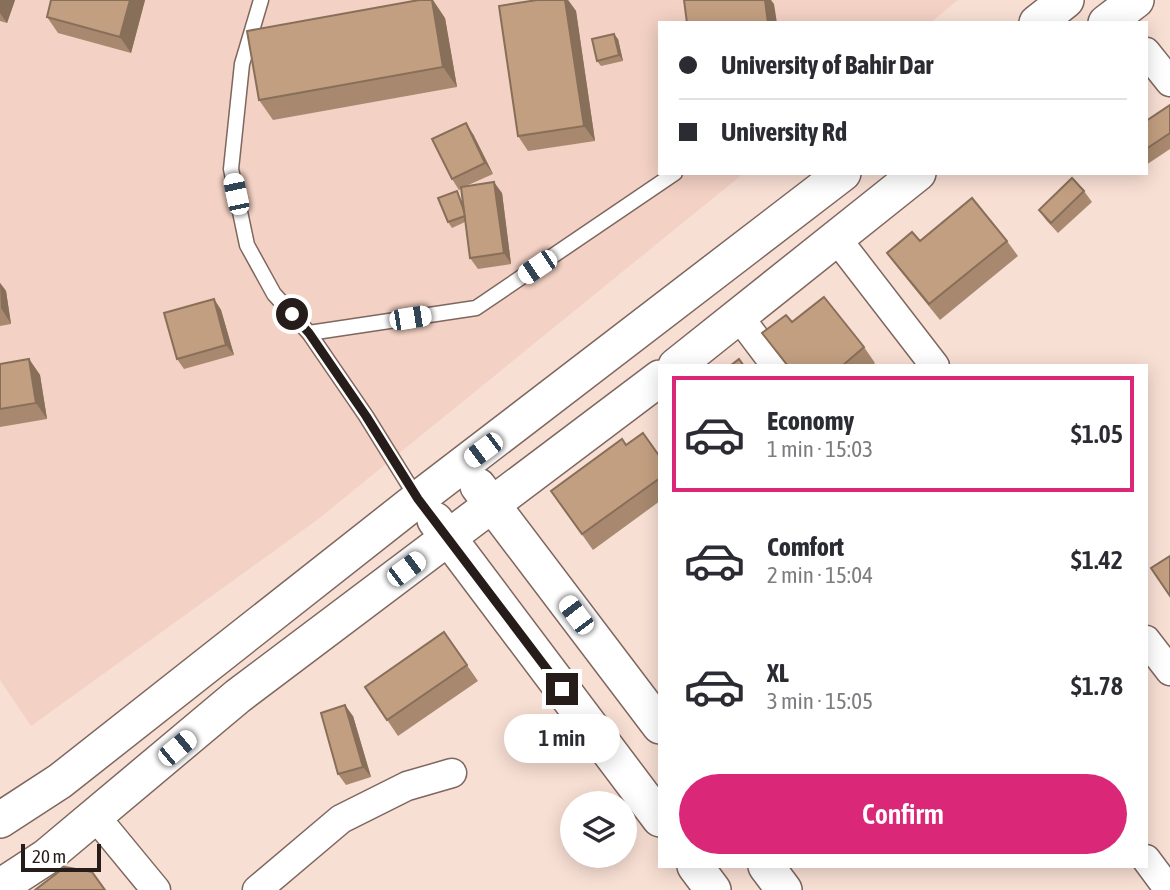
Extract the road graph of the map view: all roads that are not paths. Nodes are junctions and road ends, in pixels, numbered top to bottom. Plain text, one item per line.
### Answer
1 (261, 0) edge
2 (1066, 0) edge
3 (1040, 21) edge
4 (1148, 54) edge
5 (1170, 82) edge
6 (672, 175) edge
7 (840, 175) edge
8 (916, 175) edge
9 (837, 239) junction
10 (708, 278) junction
11 (740, 318) junction
12 (309, 333) junction
13 (679, 364) edge
14 (774, 364) edge
15 (933, 364) edge
16 (658, 379) edge
17 (462, 466) junction
18 (418, 499) junction
19 (492, 503) junction
20 (448, 537) junction
21 (1148, 643) edge
22 (1170, 671) edge
23 (658, 723) edge
24 (453, 773) dead end
25 (60, 781) junction
26 (3, 816) edge
27 (95, 816) junction
28 (658, 816) edge
29 (1148, 862) edge
30 (696, 868) edge
31 (768, 868) edge
32 (0, 887) edge
33 (156, 890) edge
34 (257, 890) edge
35 (713, 890) edge
36 (784, 890) edge
37 (1169, 890) edge

1 - 12 lane
2 - 3 street
4 - 5 street
6 - 12 lane
7 - 10 street
8 - 9 street
9 - 11 street
9 - 15 street
10 - 11 street
10 - 17 street
11 - 13 street
11 - 14 street
12 - 18 lane
16 - 19 street
17 - 18 street
17 - 19 street
18 - 20 street
18 - 25 street
19 - 20 street
19 - 23 street
20 - 27 street
20 - 28 street
21 - 22 street
24 - 34 street
25 - 26 street
25 - 27 street
27 - 32 street
27 - 33 street
29 - 37 street
30 - 35 street
31 - 36 street

